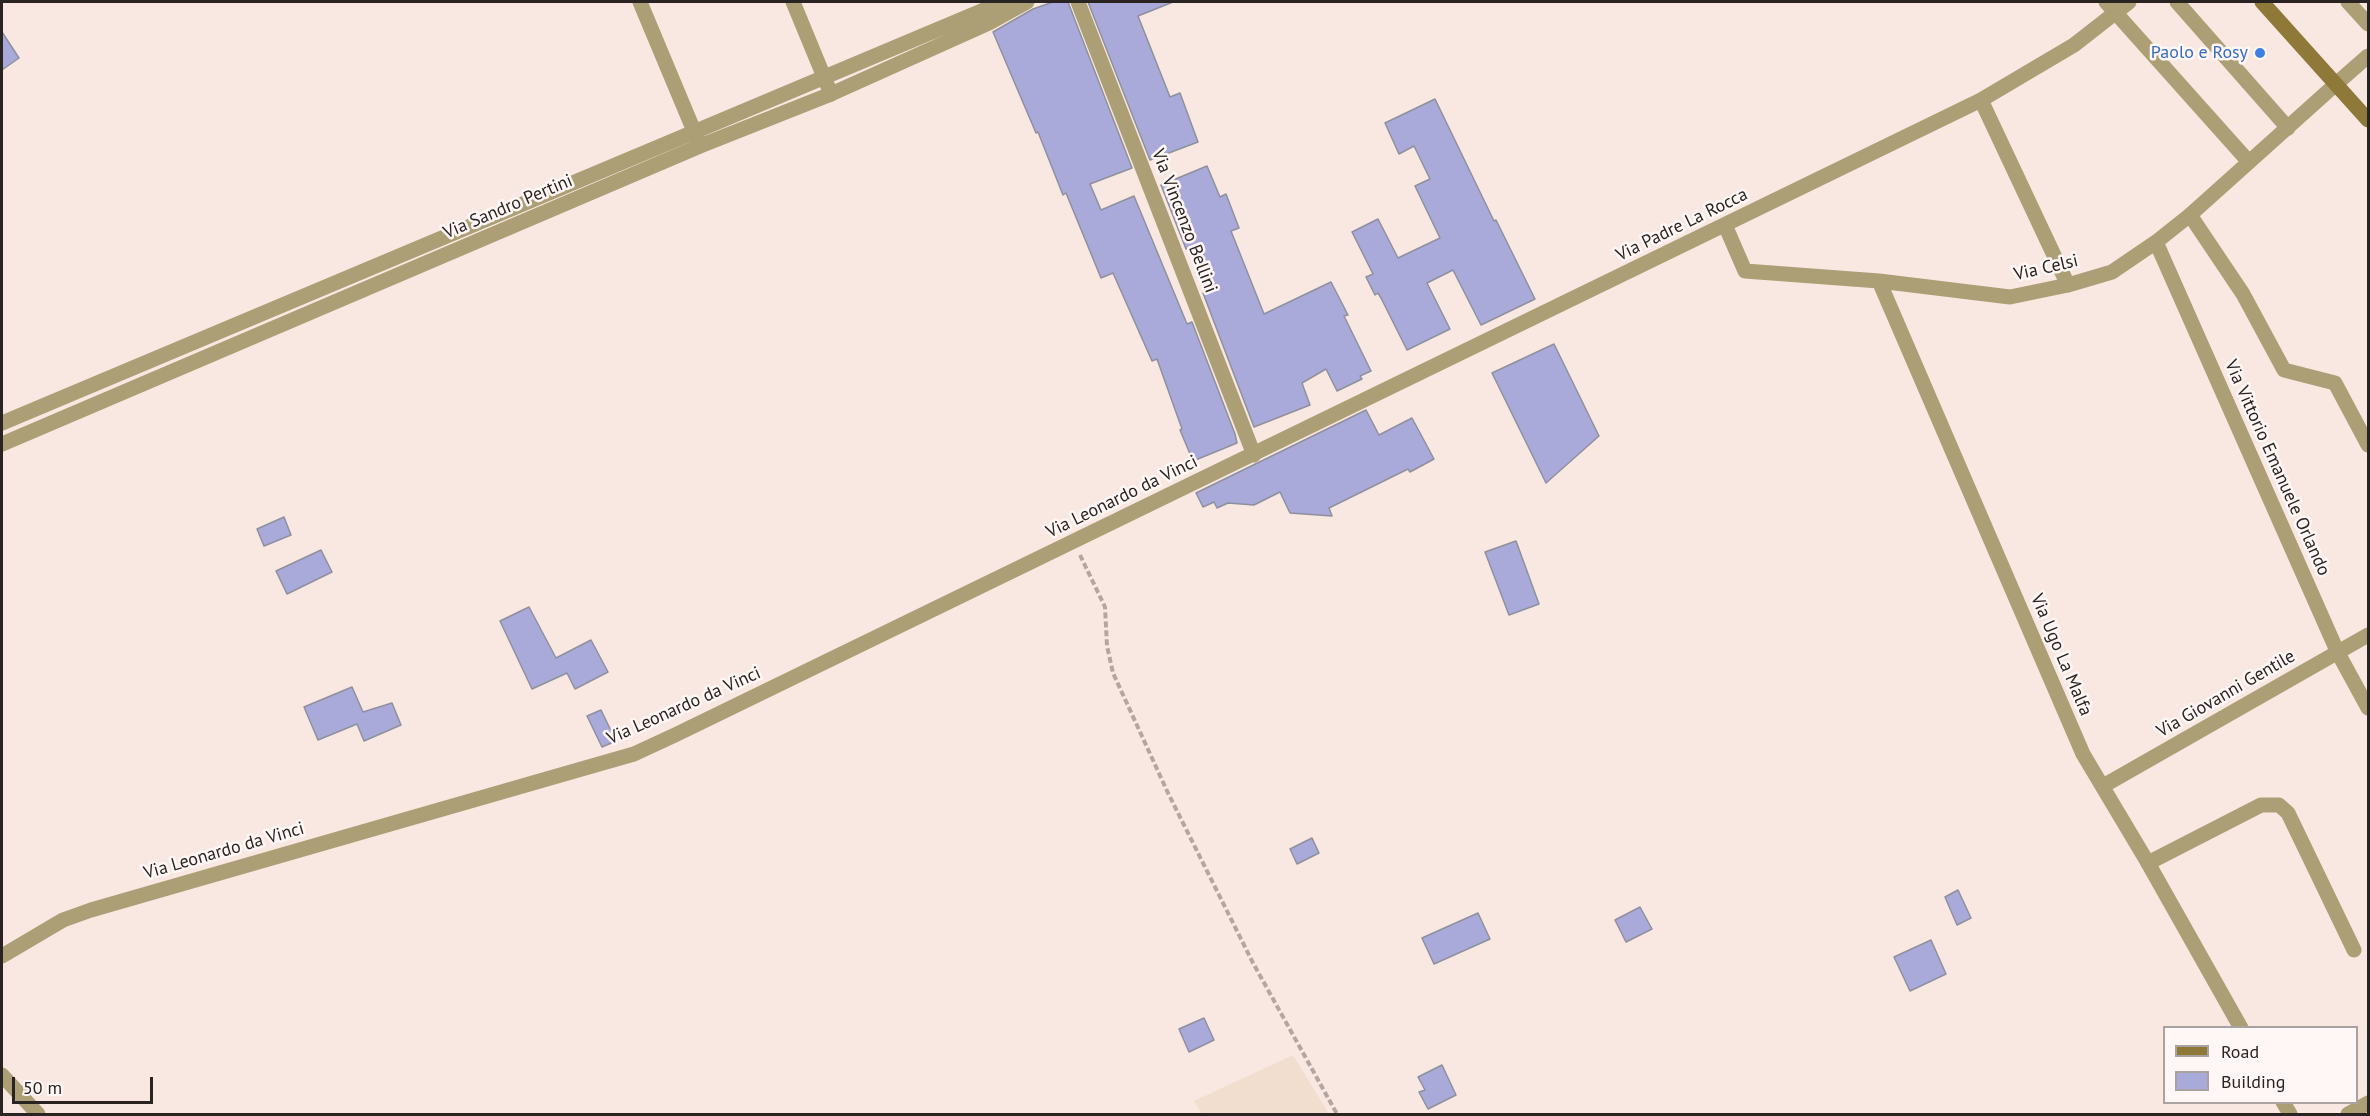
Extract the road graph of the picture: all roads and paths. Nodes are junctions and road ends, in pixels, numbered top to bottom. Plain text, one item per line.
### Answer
1 (640, 2) edge
2 (794, 2) edge
3 (1026, 2) edge
4 (1078, 2) edge
5 (2129, 2) edge
6 (2177, 2) edge
7 (2262, 2) edge
8 (2348, 2) edge
9 (2111, 7) edge
10 (2368, 24) edge
11 (2368, 56) edge
12 (824, 78) junction
13 (2336, 84) junction
14 (831, 94) junction
15 (1981, 100) junction
16 (2368, 120) edge
17 (2288, 128) junction
18 (694, 130) junction
19 (700, 146) junction
20 (2249, 162) junction
21 (2190, 215) junction
22 (1725, 225) junction
23 (2156, 242) junction
24 (1879, 281) junction
25 (2068, 285) junction
26 (66, 396) junction
27 (74, 413) junction
28 (2, 423) edge
29 (2, 444) edge
30 (2368, 445) edge
31 (1254, 455) junction
32 (1073, 543) junction
33 (2368, 635) edge
34 (2338, 653) junction
35 (2368, 708) edge
36 (2103, 786) junction
37 (2148, 863) junction
38 (2354, 950) dead end
39 (2, 956) edge
40 (2240, 1026) edge
41 (2, 1075) edge
42 (2368, 1103) edge
43 (38, 1114) edge
44 (1337, 1114) edge
45 (2348, 1114) edge

1 - 18 street
2 - 12 street
3 - 12 street, Via Sandro Pertini
3 - 14 street, Via Sandro Pertini
4 - 31 street, Via Vincenzo Bellini
5 - 9 street, Via Padre La Rocca
6 - 17 street
7 - 13 main road
8 - 10 street
9 - 15 street, Via Padre La Rocca
9 - 20 street
11 - 13 street, Via Celsi
12 - 14 street
12 - 18 street, Via Sandro Pertini
13 - 16 main road
13 - 17 street, Via Celsi
14 - 19 street, Via Sandro Pertini
15 - 22 street, Via Padre La Rocca
15 - 25 street
17 - 20 street, Via Celsi
18 - 19 street
18 - 26 street, Via Sandro Pertini
19 - 27 street, Via Sandro Pertini
20 - 21 street, Via Celsi
21 - 23 street, Via Celsi
21 - 30 street
22 - 24 street, Via Celsi
22 - 31 street, Via Padre La Rocca
23 - 25 street, Via Celsi
23 - 34 street, Via Vittorio Emanuele Orlando
24 - 25 street, Via Celsi
24 - 36 street, Via Ugo La Malfa
26 - 27 street
26 - 28 street, Via Sandro Pertini
27 - 29 street, Via Sandro Pertini
31 - 32 street, Via Leonardo da Vinci
32 - 39 street, Via Leonardo da Vinci
32 - 44 path
33 - 34 street, Via Giovanni Gentile
34 - 35 street, Via Vittorio Emanuele Orlando
34 - 36 street, Via Giovanni Gentile
36 - 37 street, Via Ugo La Malfa
37 - 38 street
37 - 40 street, Via Ugo La Malfa
41 - 43 street
42 - 45 street

